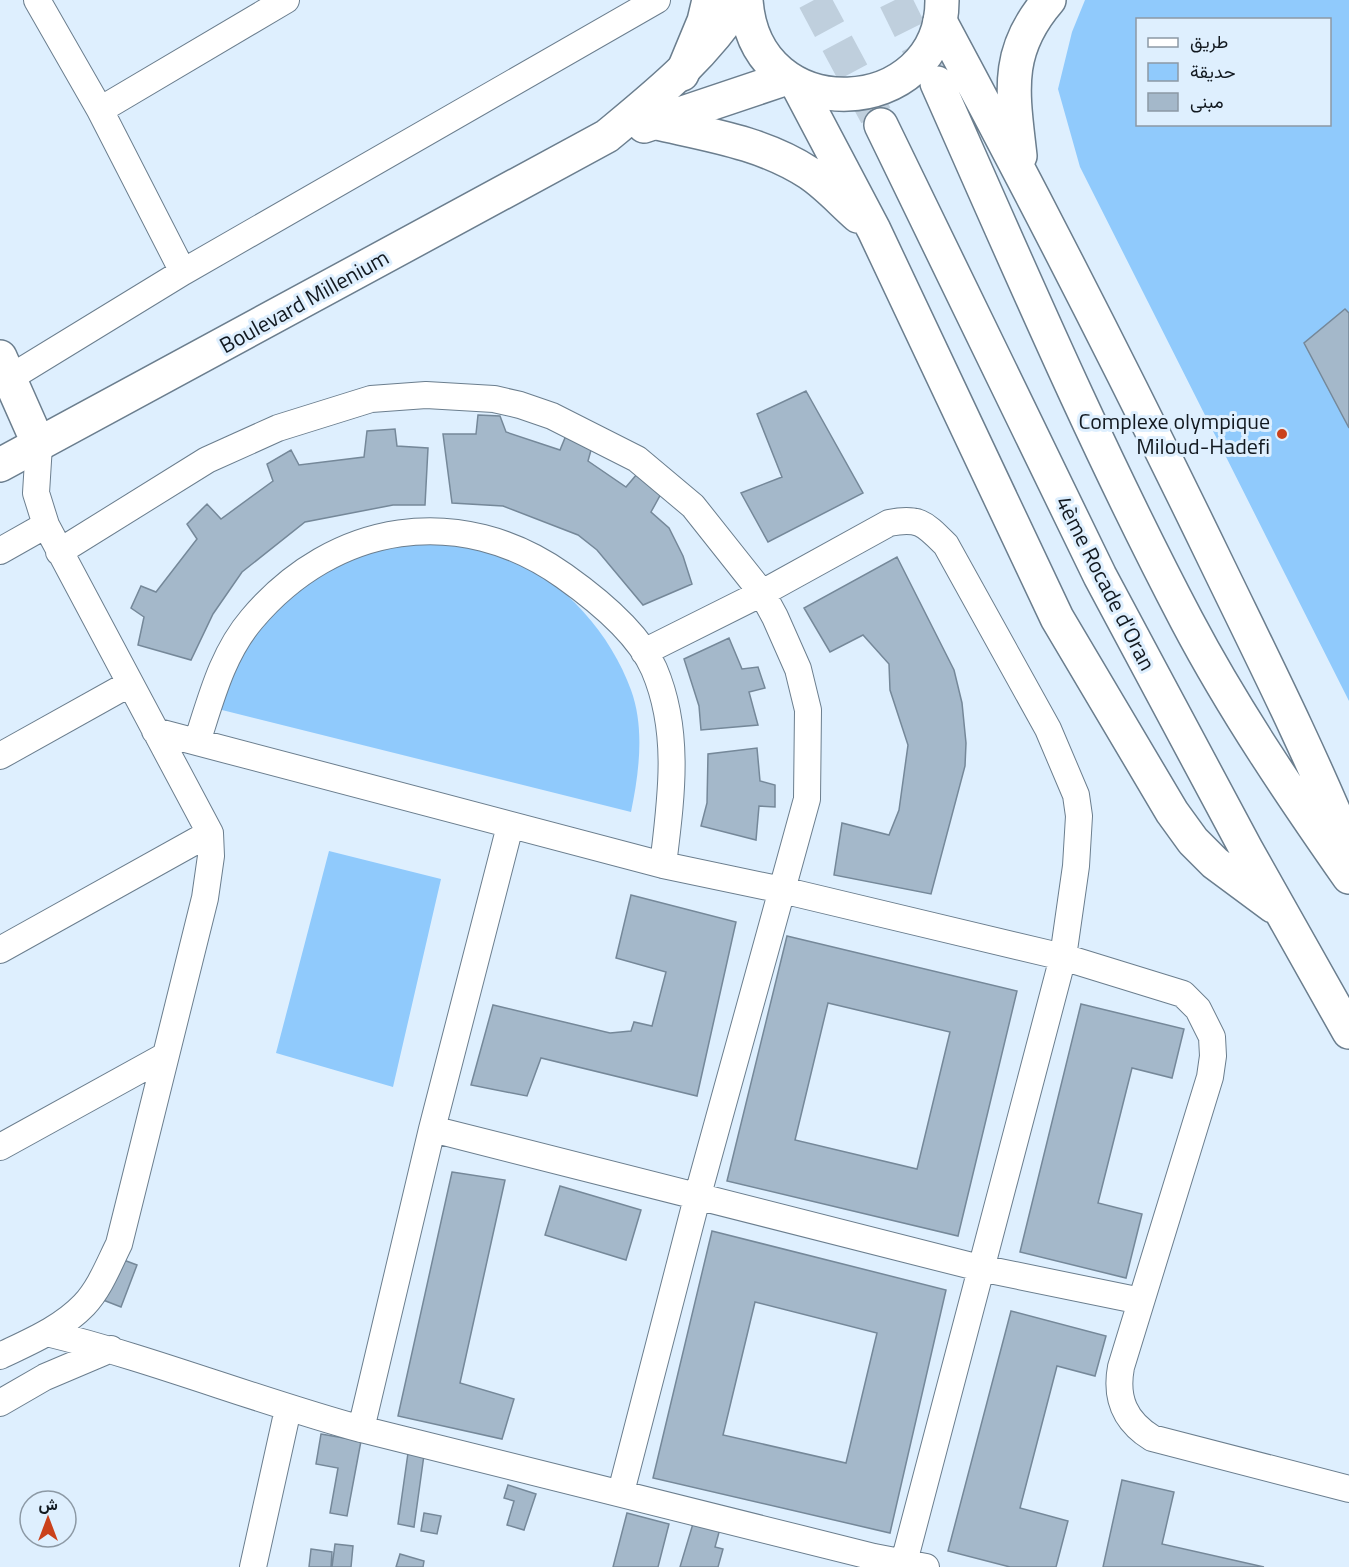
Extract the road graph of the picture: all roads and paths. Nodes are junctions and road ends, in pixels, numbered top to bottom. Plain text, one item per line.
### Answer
1 (37, 0) edge
2 (286, 0) edge
3 (657, 0) edge
4 (709, 0) edge
5 (741, 0) edge
6 (746, 0) edge
7 (1049, 0) edge
8 (947, 9) edge
9 (682, 74) junction
10 (792, 81) junction
11 (937, 83) tunnel mouth
12 (100, 110) junction
13 (657, 123) junction
14 (881, 125) tunnel mouth
15 (607, 136) junction
16 (1023, 176) junction
17 (874, 230) junction
18 (183, 272) junction
19 (4, 373) edge
20 (39, 445) junction
21 (3, 455) edge
22 (36, 493) junction
23 (46, 525) junction
24 (0, 551) edge
25 (59, 552) junction
26 (762, 593) junction
27 (644, 652) junction
28 (129, 684) junction
29 (155, 731) junction
30 (197, 742) junction
31 (0, 756) edge
32 (510, 826) junction
33 (210, 833) junction
34 (1349, 848) edge
35 (663, 865) junction
36 (1349, 877) edge
37 (782, 890) junction
38 (1285, 915) junction
39 (0, 950) edge
40 (1064, 957) junction
41 (1349, 1032) edge
42 (165, 1056) junction
43 (432, 1129) junction
44 (0, 1147) edge
45 (698, 1197) junction
46 (980, 1268) junction
47 (1141, 1301) junction
48 (47, 1333) junction
49 (111, 1349) junction
50 (0, 1356) edge
51 (0, 1403) edge
52 (288, 1409) junction
53 (361, 1429) junction
54 (1349, 1489) edge
55 (621, 1492) junction
56 (873, 1562) edge
57 (915, 1564) edge
58 (253, 1567) edge

1 - 12 street
2 - 12 street
3 - 18 street
4 - 9 main road
5 - 9 main road
6 - 10 main road
7 - 16 main road
8 - 10 main road
8 - 16 main road
9 - 15 main road
10 - 13 main road
10 - 17 main road
11 - 36 main road
12 - 18 street
13 - 15 main road
13 - 17 main road
14 - 38 main road, 4ème Rocade d'Oran
15 - 20 main road, Boulevard Millenium
16 - 34 main road
17 - 38 main road
18 - 19 street
19 - 20 main road
20 - 21 main road, Boulevard Millenium
20 - 22 street
21 - 22 street
22 - 23 street
23 - 24 street
23 - 25 street
25 - 26 street
25 - 28 street
26 - 27 street
26 - 37 street
26 - 40 street
27 - 30 street
27 - 35 street
28 - 29 street
28 - 31 street
29 - 30 street
29 - 33 street
30 - 32 street
32 - 35 street
32 - 43 street
33 - 39 street
33 - 42 street
35 - 37 street
37 - 40 street
37 - 45 street
38 - 41 main road, 4ème Rocade d'Oran
40 - 46 street
40 - 47 street
42 - 44 street
42 - 48 street
43 - 45 street
43 - 53 street
45 - 46 street
45 - 55 street
46 - 47 street
46 - 57 street
47 - 54 street
48 - 49 street
48 - 50 street
49 - 51 street
49 - 52 street
52 - 53 street
52 - 58 street
53 - 55 street
55 - 56 street
56 - 57 street

